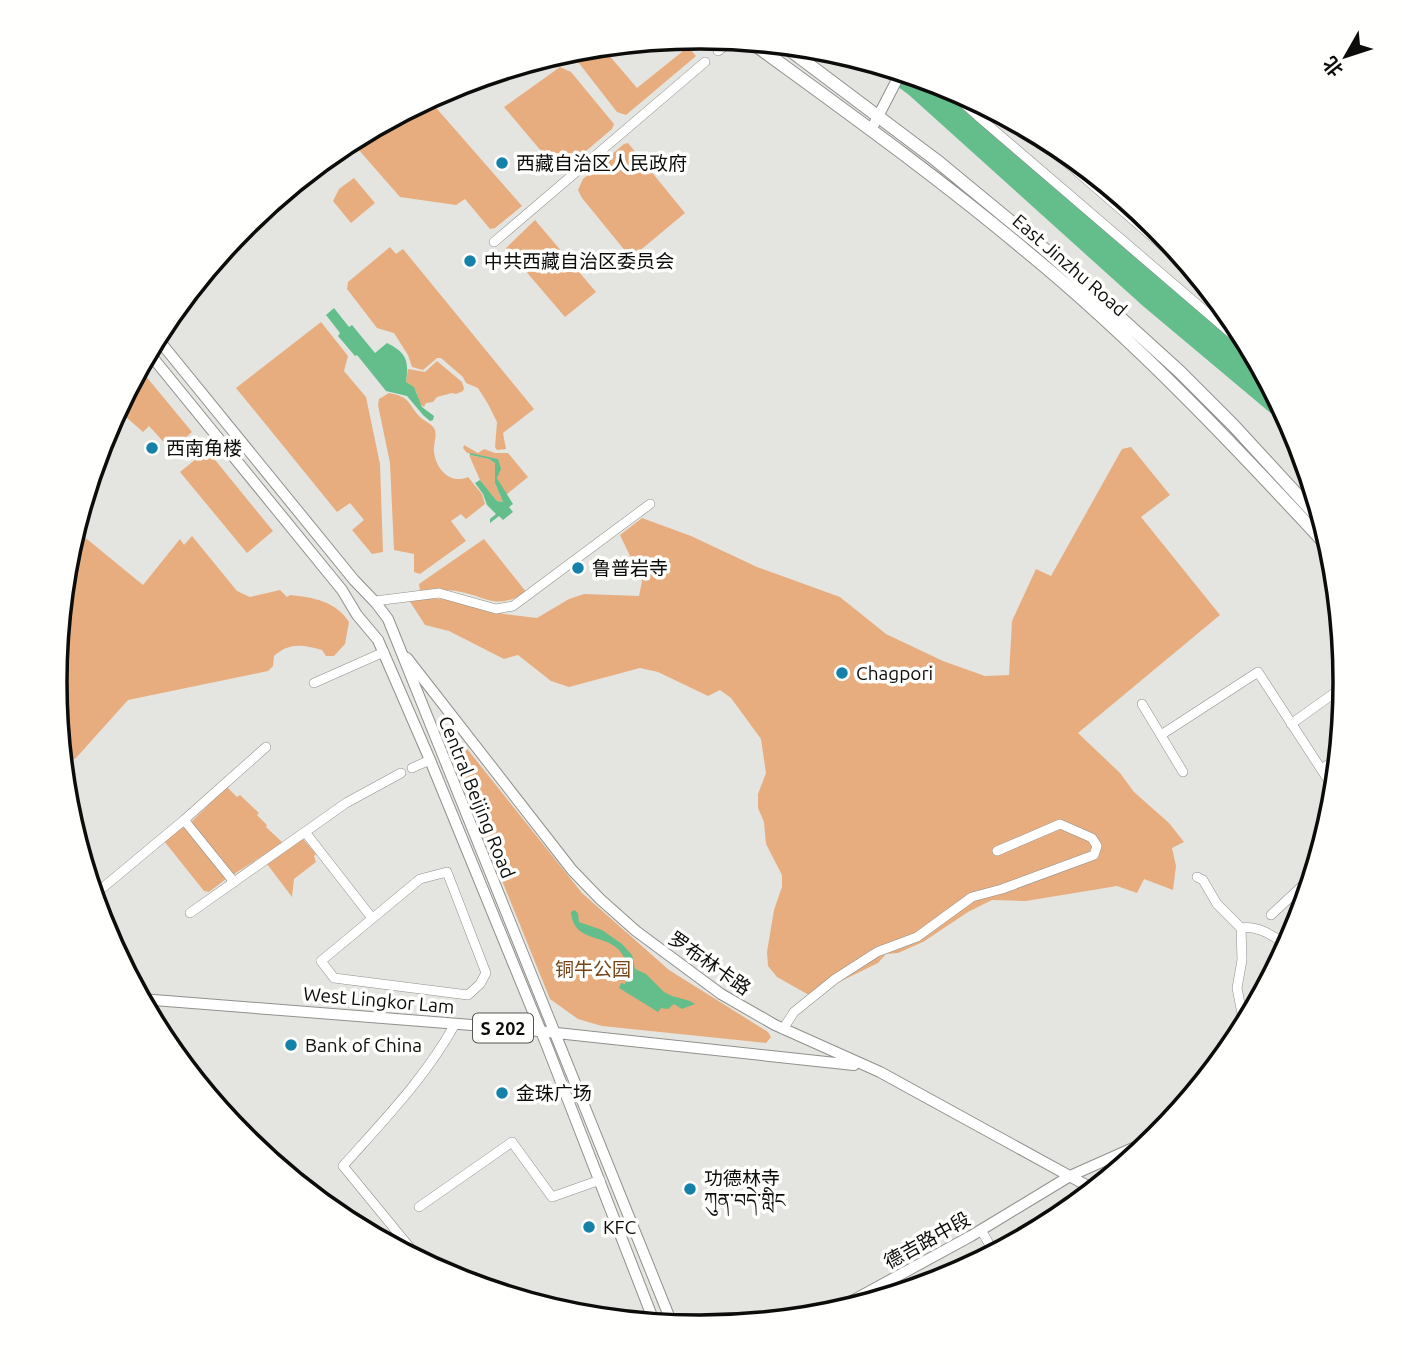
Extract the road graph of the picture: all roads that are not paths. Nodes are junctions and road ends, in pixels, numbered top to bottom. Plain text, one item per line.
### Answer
1 (765, 52) edge
2 (798, 56) edge
3 (705, 62) dead end
4 (897, 81) edge
5 (970, 109) edge
6 (878, 116) junction
7 (871, 130) junction
8 (1095, 186) edge
9 (1130, 217) edge
10 (494, 242) dead end
11 (1228, 330) edge
12 (164, 347) edge
13 (155, 361) edge
14 (650, 504) dead end
15 (1310, 509) edge
16 (1316, 534) edge
17 (375, 601) junction
18 (400, 647) junction
19 (384, 652) junction
20 (314, 683) dead end
21 (1334, 694) edge
22 (1142, 704) dead end
23 (1292, 724) junction
24 (1161, 735) junction
25 (266, 747) dead end
26 (430, 760) junction
27 (1329, 764) edge
28 (412, 768) dead end
29 (1321, 769) junction
30 (1183, 772) dead end
31 (401, 773) dead end
32 (1327, 778) edge
33 (184, 820) junction
34 (305, 832) junction
35 (997, 851) dead end
36 (1197, 877) dead end
37 (234, 881) junction
38 (102, 888) edge
39 (1300, 888) edge
40 (190, 913) dead end
41 (1271, 915) dead end
42 (372, 918) junction
43 (1241, 929) junction
44 (1279, 940) edge
45 (153, 1000) edge
46 (1242, 1012) edge
47 (455, 1024) junction
48 (783, 1029) junction
49 (541, 1032) junction
50 (555, 1034) junction
51 (863, 1066) junction
52 (1128, 1150) edge
53 (1070, 1176) junction
54 (600, 1180) junction
55 (1087, 1185) edge
56 (419, 1207) dead end
57 (981, 1230) junction
58 (406, 1243) edge
59 (990, 1246) edge
60 (867, 1293) edge
61 (652, 1314) edge
62 (669, 1315) edge

1 - 7 highway, East Jinzhu Road
2 - 6 highway, East Jinzhu Road
3 - 10 street
4 - 6 main road
5 - 11 street
6 - 7 main road
6 - 15 highway, East Jinzhu Road
7 - 16 highway, East Jinzhu Road
8 - 9 street
12 - 17 main road, Central Beijing Road
13 - 19 main road, Central Beijing Road
14 - 17 street
17 - 18 main road, Central Beijing Road
18 - 48 main road, 罗布林卡路
18 - 50 main road, Central Beijing Road
19 - 20 street
19 - 26 main road, Central Beijing Road
21 - 23 street
22 - 24 street
23 - 24 street
23 - 29 street
24 - 30 street
25 - 33 street
26 - 28 street
26 - 49 main road, Central Beijing Road
27 - 29 street
29 - 32 street
31 - 34 street
33 - 37 street
33 - 38 street
34 - 37 street
34 - 42 street
35 - 48 street
36 - 43 street
37 - 40 street
39 - 41 street
42 - 42 street
43 - 44 street
43 - 46 street
45 - 47 main road, West Lingkor Lam / S 202
47 - 49 main road, West Lingkor Lam / S 202
47 - 58 street
48 - 51 main road, 罗布林卡路
49 - 50 main road, West Lingkor Lam / S 202
49 - 54 main road, Central Beijing Road
50 - 51 main road, West Lingkor Lam / S 202
50 - 62 main road, Central Beijing Road
51 - 53 main road, 罗布林卡路
52 - 53 main road, 德吉路中段
53 - 55 main road, 罗布林卡路
53 - 57 main road, 德吉路中段
54 - 56 street
54 - 61 main road, Central Beijing Road
57 - 59 street
57 - 60 main road, 德吉路中段

